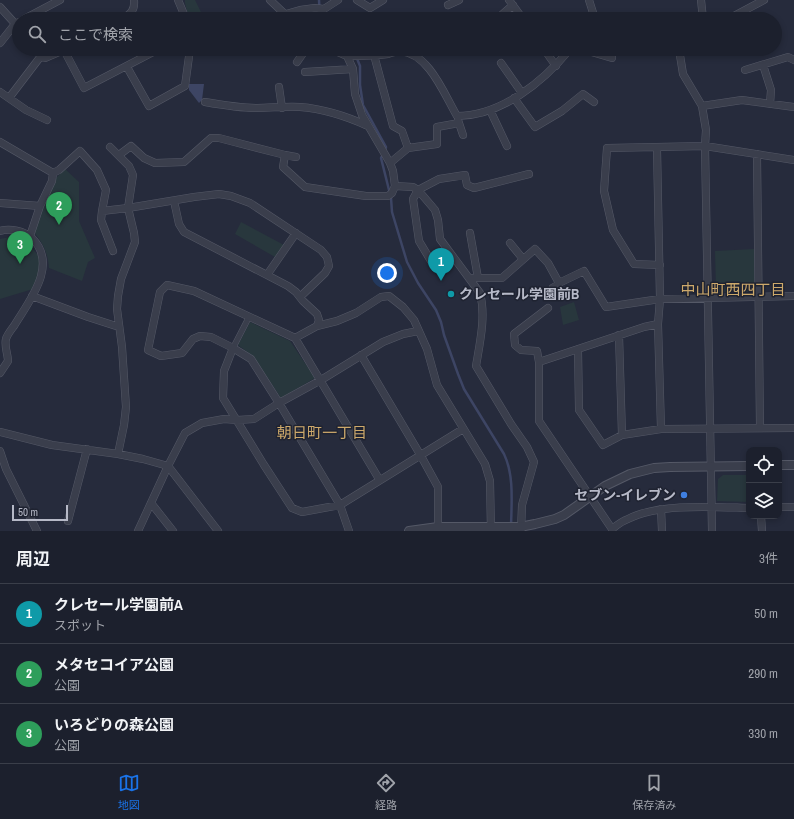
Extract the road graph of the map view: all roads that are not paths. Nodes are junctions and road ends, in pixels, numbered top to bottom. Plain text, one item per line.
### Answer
1 (60, 0) edge
2 (134, 0) edge
3 (178, 0) edge
4 (270, 0) edge
5 (338, 0) edge
6 (357, 0) edge
7 (382, 0) edge
8 (459, 0) edge
9 (589, 0) edge
10 (700, 0) edge
11 (764, 0) edge
12 (511, 3) edge
13 (448, 4) dead end
14 (0, 7) edge
15 (37, 12) edge
16 (133, 12) edge
17 (183, 12) edge
18 (283, 12) edge
19 (303, 12) edge
20 (503, 12) edge
21 (518, 12) edge
22 (593, 12) edge
23 (702, 12) edge
24 (741, 12) edge
25 (12, 18) edge
26 (12, 30) edge
27 (0, 43) edge
28 (36, 56) edge
29 (68, 56) edge
30 (144, 56) edge
31 (189, 56) edge
32 (301, 56) edge
33 (347, 56) joint
34 (360, 56) edge
35 (374, 56) edge
36 (414, 56) edge
37 (549, 56) edge
38 (564, 56) edge
39 (605, 56) edge
40 (680, 56) edge
41 (612, 58) dead end
42 (794, 60) edge
43 (297, 62) dead end
44 (501, 63) dead end
45 (763, 64) junction
46 (556, 66) junction
47 (127, 67) junction
48 (353, 69) junction
49 (745, 70) dead end
50 (305, 72) dead end
51 (279, 87) dead end
52 (0, 92) edge
53 (522, 93) junction
54 (9, 98) junction
55 (514, 98) junction
56 (205, 102) dead end
57 (594, 102) dead end
58 (770, 104) junction
59 (702, 106) junction
60 (794, 107) edge
61 (282, 108) junction
62 (490, 110) junction
63 (47, 120) dead end
64 (458, 120) junction
65 (368, 126) junction
66 (463, 135) dead end
67 (0, 142) edge
68 (507, 146) dead end
69 (705, 146) junction
70 (110, 147) dead end
71 (408, 148) junction
72 (657, 148) junction
73 (757, 154) junction
74 (285, 155) junction
75 (119, 156) junction
76 (296, 157) dead end
77 (794, 160) edge
78 (390, 163) junction
79 (53, 173) junction
80 (529, 174) dead end
81 (395, 186) junction
82 (418, 190) junction
83 (174, 201) junction
84 (0, 203) edge
85 (40, 206) junction
86 (128, 208) junction
87 (102, 211) junction
88 (0, 231) edge
89 (296, 233) junction
90 (470, 233) dead end
91 (30, 236) junction
92 (510, 243) dead end
93 (113, 251) dead end
94 (522, 259) junction
95 (431, 261) dead end
96 (660, 265) junction
97 (267, 275) junction
98 (469, 278) junction
99 (478, 278) junction
100 (559, 283) junction
101 (552, 287) dead end
102 (32, 296) junction
103 (794, 296) edge
104 (300, 297) junction
105 (759, 297) junction
106 (708, 298) junction
107 (660, 299) junction
108 (548, 308) dead end
109 (249, 316) junction
110 (658, 324) junction
111 (119, 326) junction
112 (317, 326) junction
113 (418, 331) junction
114 (619, 335) junction
115 (295, 338) junction
116 (3, 339) edge
117 (233, 348) junction
118 (578, 350) junction
119 (361, 355) junction
120 (539, 362) junction
121 (0, 373) edge
122 (321, 380) junction
123 (279, 403) junction
124 (237, 420) junction
125 (760, 428) junction
126 (794, 428) edge
127 (463, 429) junction
128 (661, 429) junction
129 (710, 429) junction
130 (0, 432) edge
131 (622, 435) junction
132 (87, 449) junction
133 (0, 451) edge
134 (118, 454) junction
135 (421, 456) junction
136 (782, 465) edge
137 (794, 465) edge
138 (168, 466) junction
139 (746, 466) edge
140 (711, 467) junction
141 (3, 470) edge
142 (379, 479) junction
143 (589, 496) junction
144 (151, 503) junction
145 (340, 505) junction
146 (711, 507) junction
147 (782, 507) edge
148 (794, 507) edge
149 (746, 508) edge
150 (661, 509) junction
151 (761, 519) edge
152 (68, 521) dead end
153 (438, 527) junction
154 (473, 529) edge
155 (491, 529) edge
156 (520, 529) edge
157 (612, 530) edge
158 (37, 531) edge
159 (138, 531) edge
160 (173, 531) edge
161 (218, 531) edge
162 (349, 531) edge
163 (408, 531) edge
164 (662, 531) edge
165 (712, 531) edge
166 (762, 531) edge

1 - 15 street
2 - 16 street
3 - 17 street
4 - 18 street
5 - 19 street
6 - 7 street
8 - 13 street
9 - 22 street
10 - 23 street
11 - 24 street
12 - 20 street
12 - 21 street
14 - 25 street
26 - 27 street
28 - 54 street
29 - 47 street
30 - 47 street
31 - 47 street
32 - 43 street
33 - 34 street
33 - 48 street
35 - 71 street
36 - 64 street
37 - 46 street
38 - 46 street
39 - 41 street
40 - 59 street
42 - 45 street
44 - 53 street
45 - 49 street
45 - 58 street
46 - 53 street
48 - 50 street
48 - 65 street
51 - 61 street
52 - 54 street
53 - 55 street
54 - 63 street
55 - 57 street
55 - 62 street
56 - 61 street
58 - 59 street
58 - 60 street
59 - 69 street
61 - 65 street
62 - 64 street
62 - 68 street
64 - 66 street
64 - 71 street
65 - 78 street
67 - 79 street
69 - 72 street
69 - 73 street
69 - 106 street
70 - 75 street
71 - 78 street
72 - 96 street
72 - 96 street
73 - 77 street
73 - 105 street
74 - 75 street
74 - 76 street
74 - 81 street
75 - 86 street
78 - 81 street
79 - 85 street
79 - 87 street
80 - 82 street
81 - 82 street
82 - 95 street
82 - 98 street
83 - 86 street
83 - 89 street
83 - 97 street
84 - 85 street
85 - 91 street
86 - 87 street
86 - 111 street
87 - 93 street
88 - 91 street
89 - 97 street
89 - 104 street
90 - 99 street
91 - 102 street
92 - 94 street
94 - 99 street
94 - 100 street
96 - 107 street
97 - 104 street
98 - 99 street
98 - 156 street
100 - 101 street
100 - 107 street
102 - 111 street
102 - 116 street
103 - 105 street
104 - 112 street
105 - 106 street
105 - 125 street
106 - 107 street
106 - 129 street
107 - 110 street
108 - 120 street
109 - 115 street
109 - 117 street
109 - 117 street
110 - 114 street
110 - 128 street
111 - 134 street
112 - 113 street
112 - 115 street
113 - 119 street
113 - 127 street
114 - 118 street
114 - 131 street
115 - 122 street
116 - 121 street
117 - 123 street
117 - 124 street
118 - 120 street
118 - 131 street
119 - 122 street
119 - 135 street
120 - 143 street
122 - 123 street
122 - 142 street
123 - 124 street
123 - 145 street
124 - 138 street
124 - 145 street
125 - 126 street
125 - 129 street
127 - 135 street
127 - 155 street
128 - 129 street
128 - 131 street
129 - 140 street
130 - 132 street
132 - 134 street
132 - 152 street
133 - 141 street
134 - 138 street
135 - 142 street
135 - 153 street
136 - 137 street
138 - 144 street
138 - 161 street
139 - 140 street
140 - 143 street
140 - 146 street
141 - 158 street
142 - 145 street
143 - 156 street
143 - 157 street
144 - 159 street
144 - 160 street
145 - 162 street
146 - 149 street
146 - 150 street
146 - 165 street
147 - 148 street
150 - 157 street
150 - 164 street
151 - 166 street
153 - 154 street
153 - 163 street
154 - 155 street
155 - 156 street

